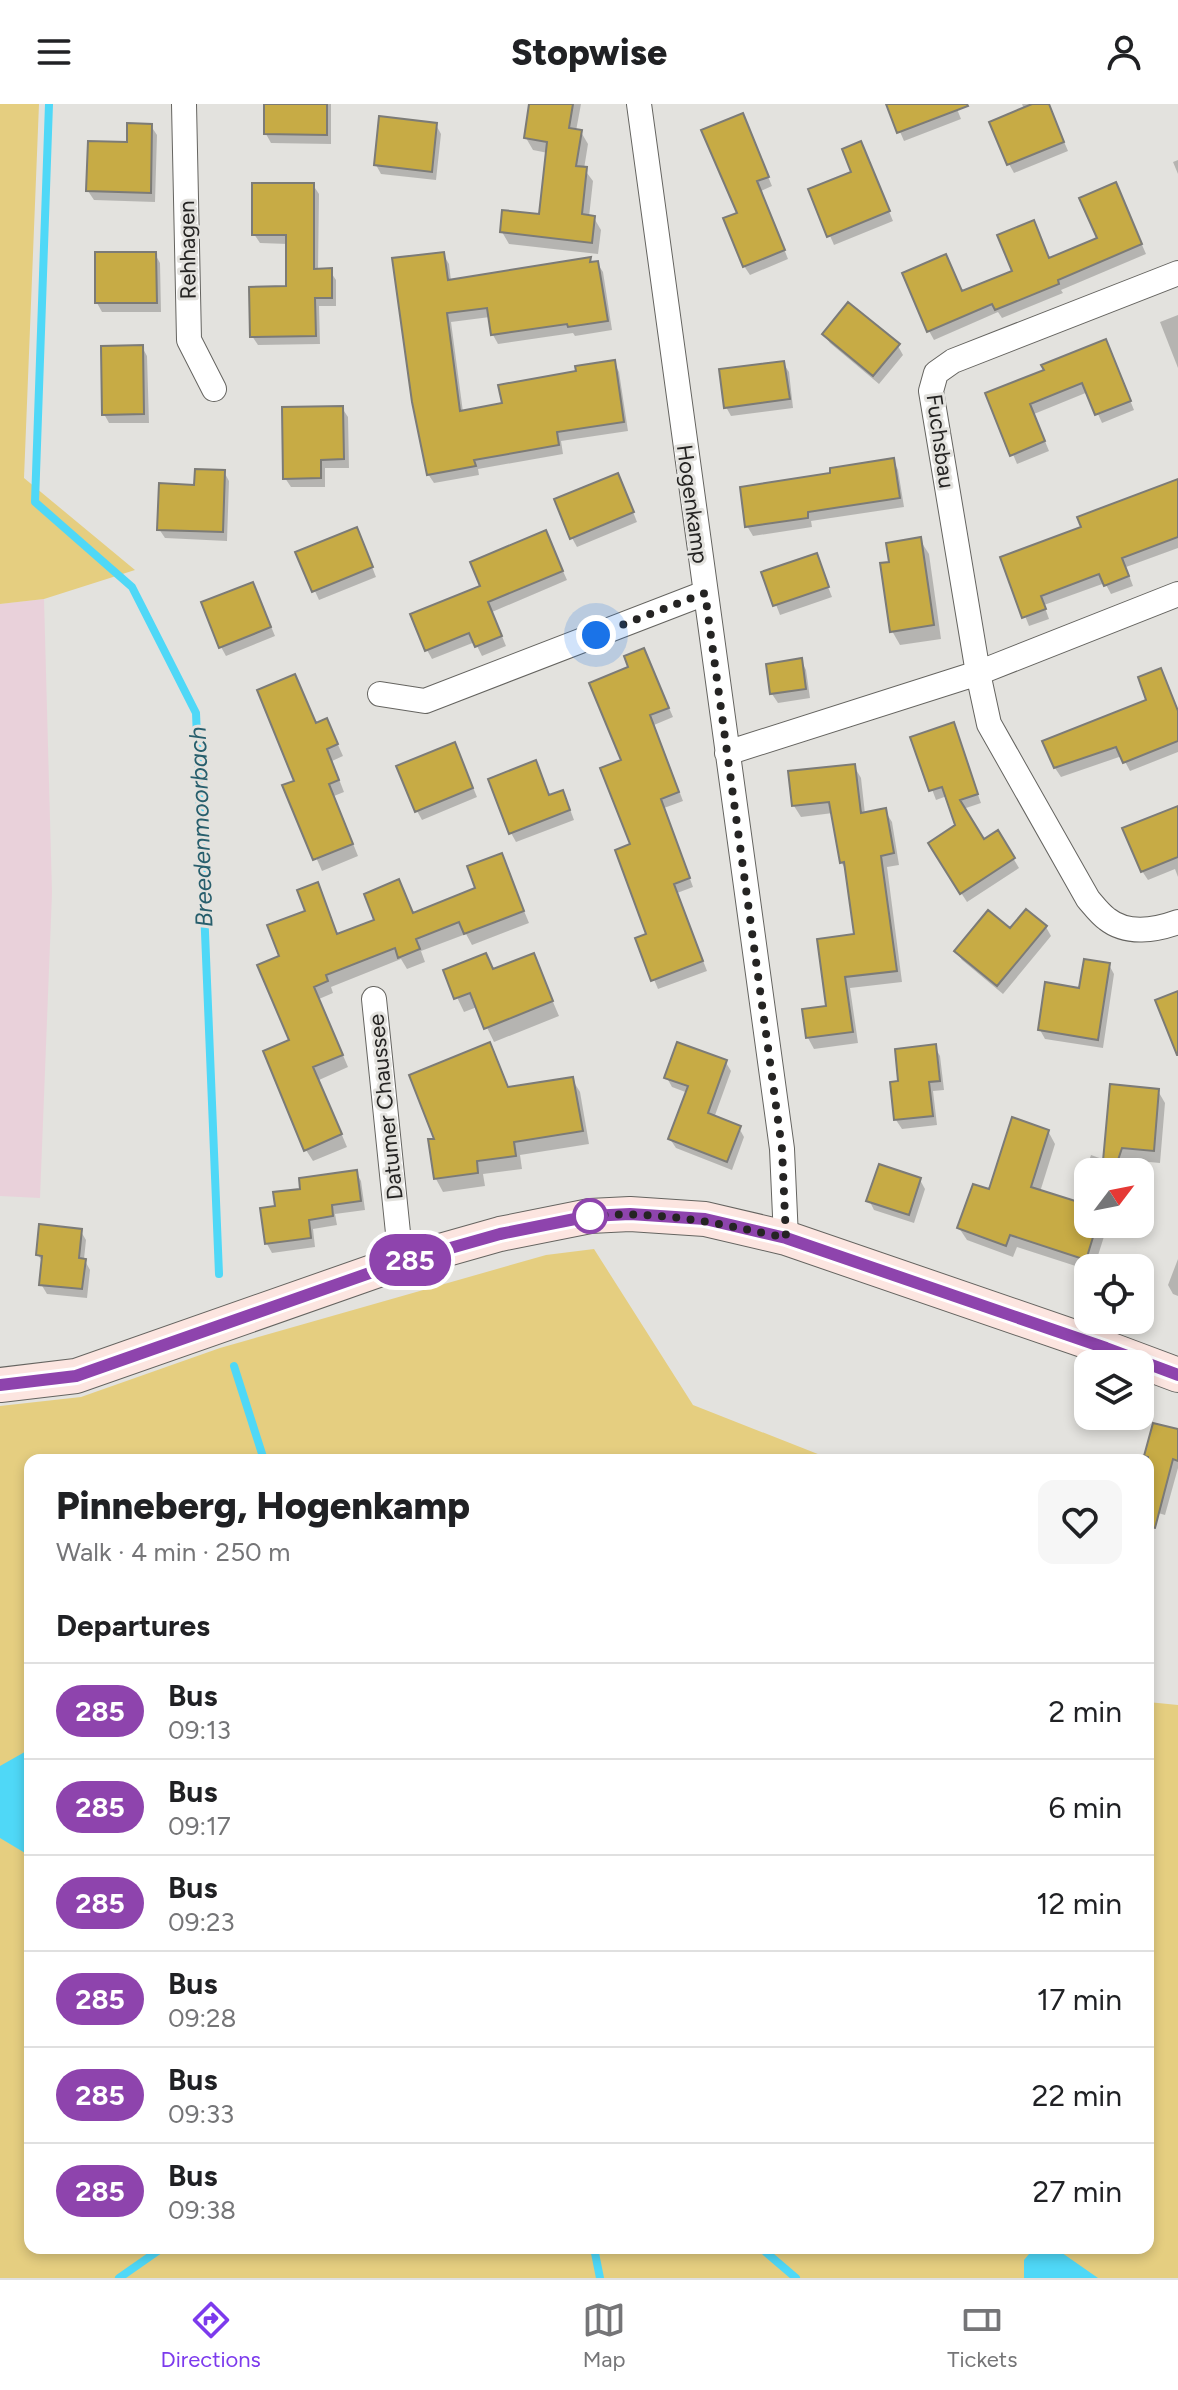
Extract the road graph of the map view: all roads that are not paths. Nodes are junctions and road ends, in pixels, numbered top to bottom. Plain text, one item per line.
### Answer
1 (184, 104) edge
2 (643, 106) edge
3 (1178, 273) edge
4 (214, 389) dead end
5 (705, 593) junction
6 (1178, 594) edge
7 (978, 673) junction
8 (380, 694) dead end
9 (727, 753) junction
10 (1178, 922) edge
11 (374, 999) dead end
12 (786, 1238) junction
13 (401, 1262) junction
14 (1178, 1375) edge
15 (0, 1385) edge

1 - 4 street, Rehhagen
2 - 5 street, Hogenkamp
3 - 7 street, Fuchsbau
5 - 8 street
5 - 9 street, Hogenkamp
6 - 7 street
7 - 9 street
7 - 10 street, Fuchsbau
9 - 12 street, Hogenkamp
11 - 13 street, Datumer Chaussee
12 - 13 street
12 - 14 street
13 - 15 street

